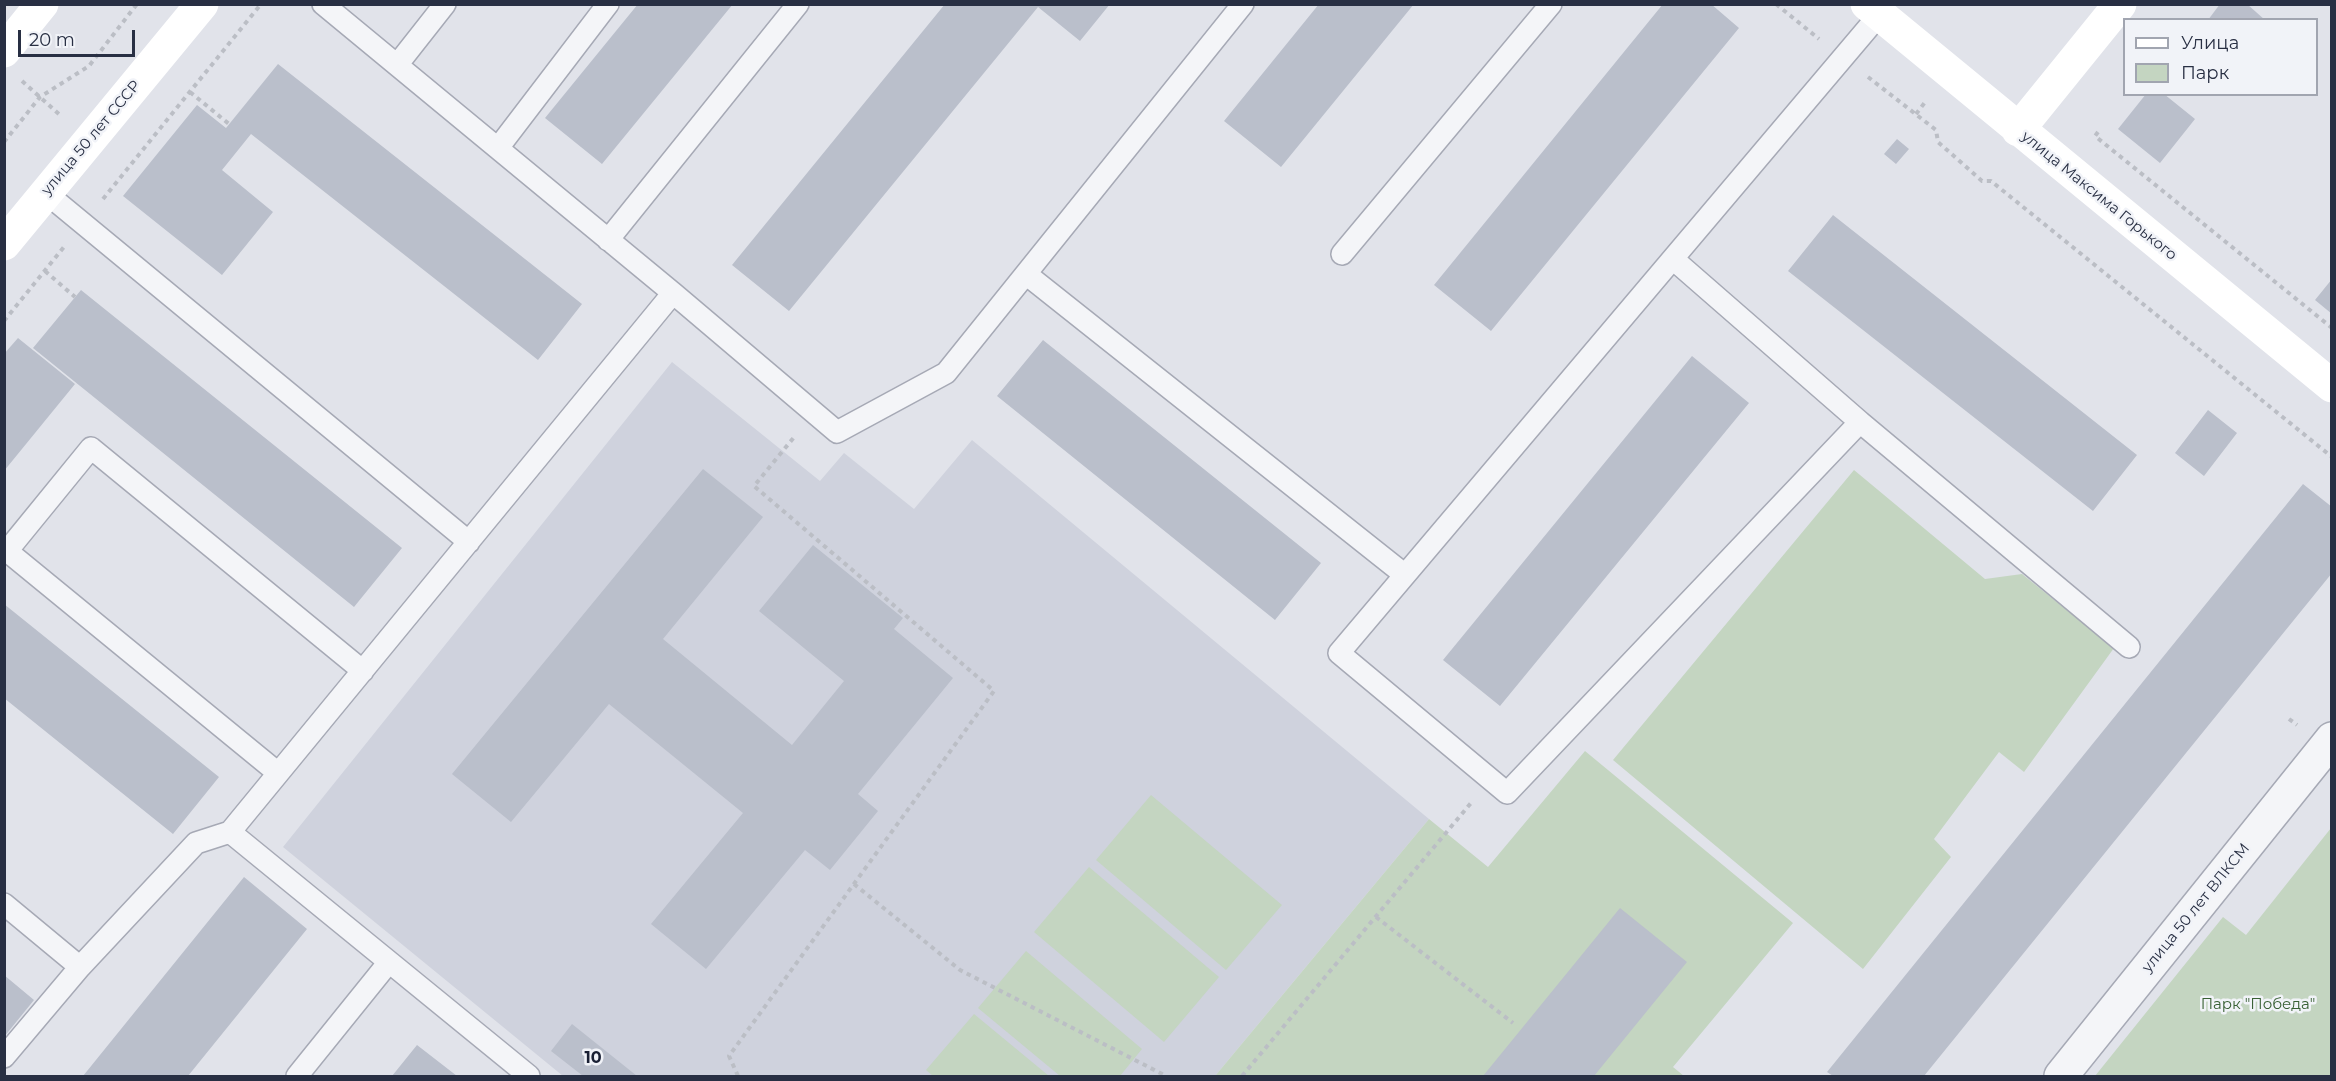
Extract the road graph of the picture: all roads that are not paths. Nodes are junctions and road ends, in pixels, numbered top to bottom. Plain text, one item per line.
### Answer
1 (42, 4) edge
2 (202, 4) edge
3 (323, 4) edge
4 (445, 4) edge
5 (608, 4) edge
6 (798, 4) edge
7 (1243, 4) edge
8 (1551, 4) edge
9 (2120, 4) edge
10 (1873, 10) edge
11 (4, 51) edge
12 (397, 65) junction
13 (2018, 129) junction
14 (498, 148) junction
15 (46, 193) junction
16 (608, 240) junction
17 (4, 244) edge
18 (1342, 254) dead end
19 (1673, 259) junction
20 (1026, 274) junction
21 (673, 293) junction
22 (2331, 386) edge
23 (1860, 422) junction
24 (469, 542) junction
25 (1405, 575) junction
26 (2129, 647) dead end
27 (363, 671) junction
28 (2331, 740) edge
29 (278, 773) junction
30 (230, 832) junction
31 (4, 904) edge
32 (389, 962) junction
33 (80, 968) junction
34 (4, 1057) edge
35 (297, 1077) edge
36 (529, 1077) edge
37 (2061, 1077) edge

1 - 11 street
2 - 15 street, улица 50 лет СССР
3 - 12 lane
4 - 12 lane
5 - 14 lane
6 - 16 lane
7 - 20 lane
8 - 18 lane
9 - 13 street
10 - 13 street, улица Максима Горького
10 - 19 lane
12 - 14 lane
13 - 22 street, улица Максима Горького
14 - 16 lane
15 - 17 street, улица 50 лет СССР
15 - 24 lane
16 - 21 lane
19 - 23 lane
19 - 25 lane
20 - 21 lane
20 - 25 lane
21 - 24 lane
23 - 25 lane
23 - 26 lane
24 - 27 lane
27 - 29 lane
27 - 29 lane
28 - 37 street, улица 50 лет ВЛКСМ
29 - 30 lane
30 - 32 lane
30 - 33 lane
31 - 33 lane
32 - 35 lane
32 - 36 lane
33 - 34 lane

